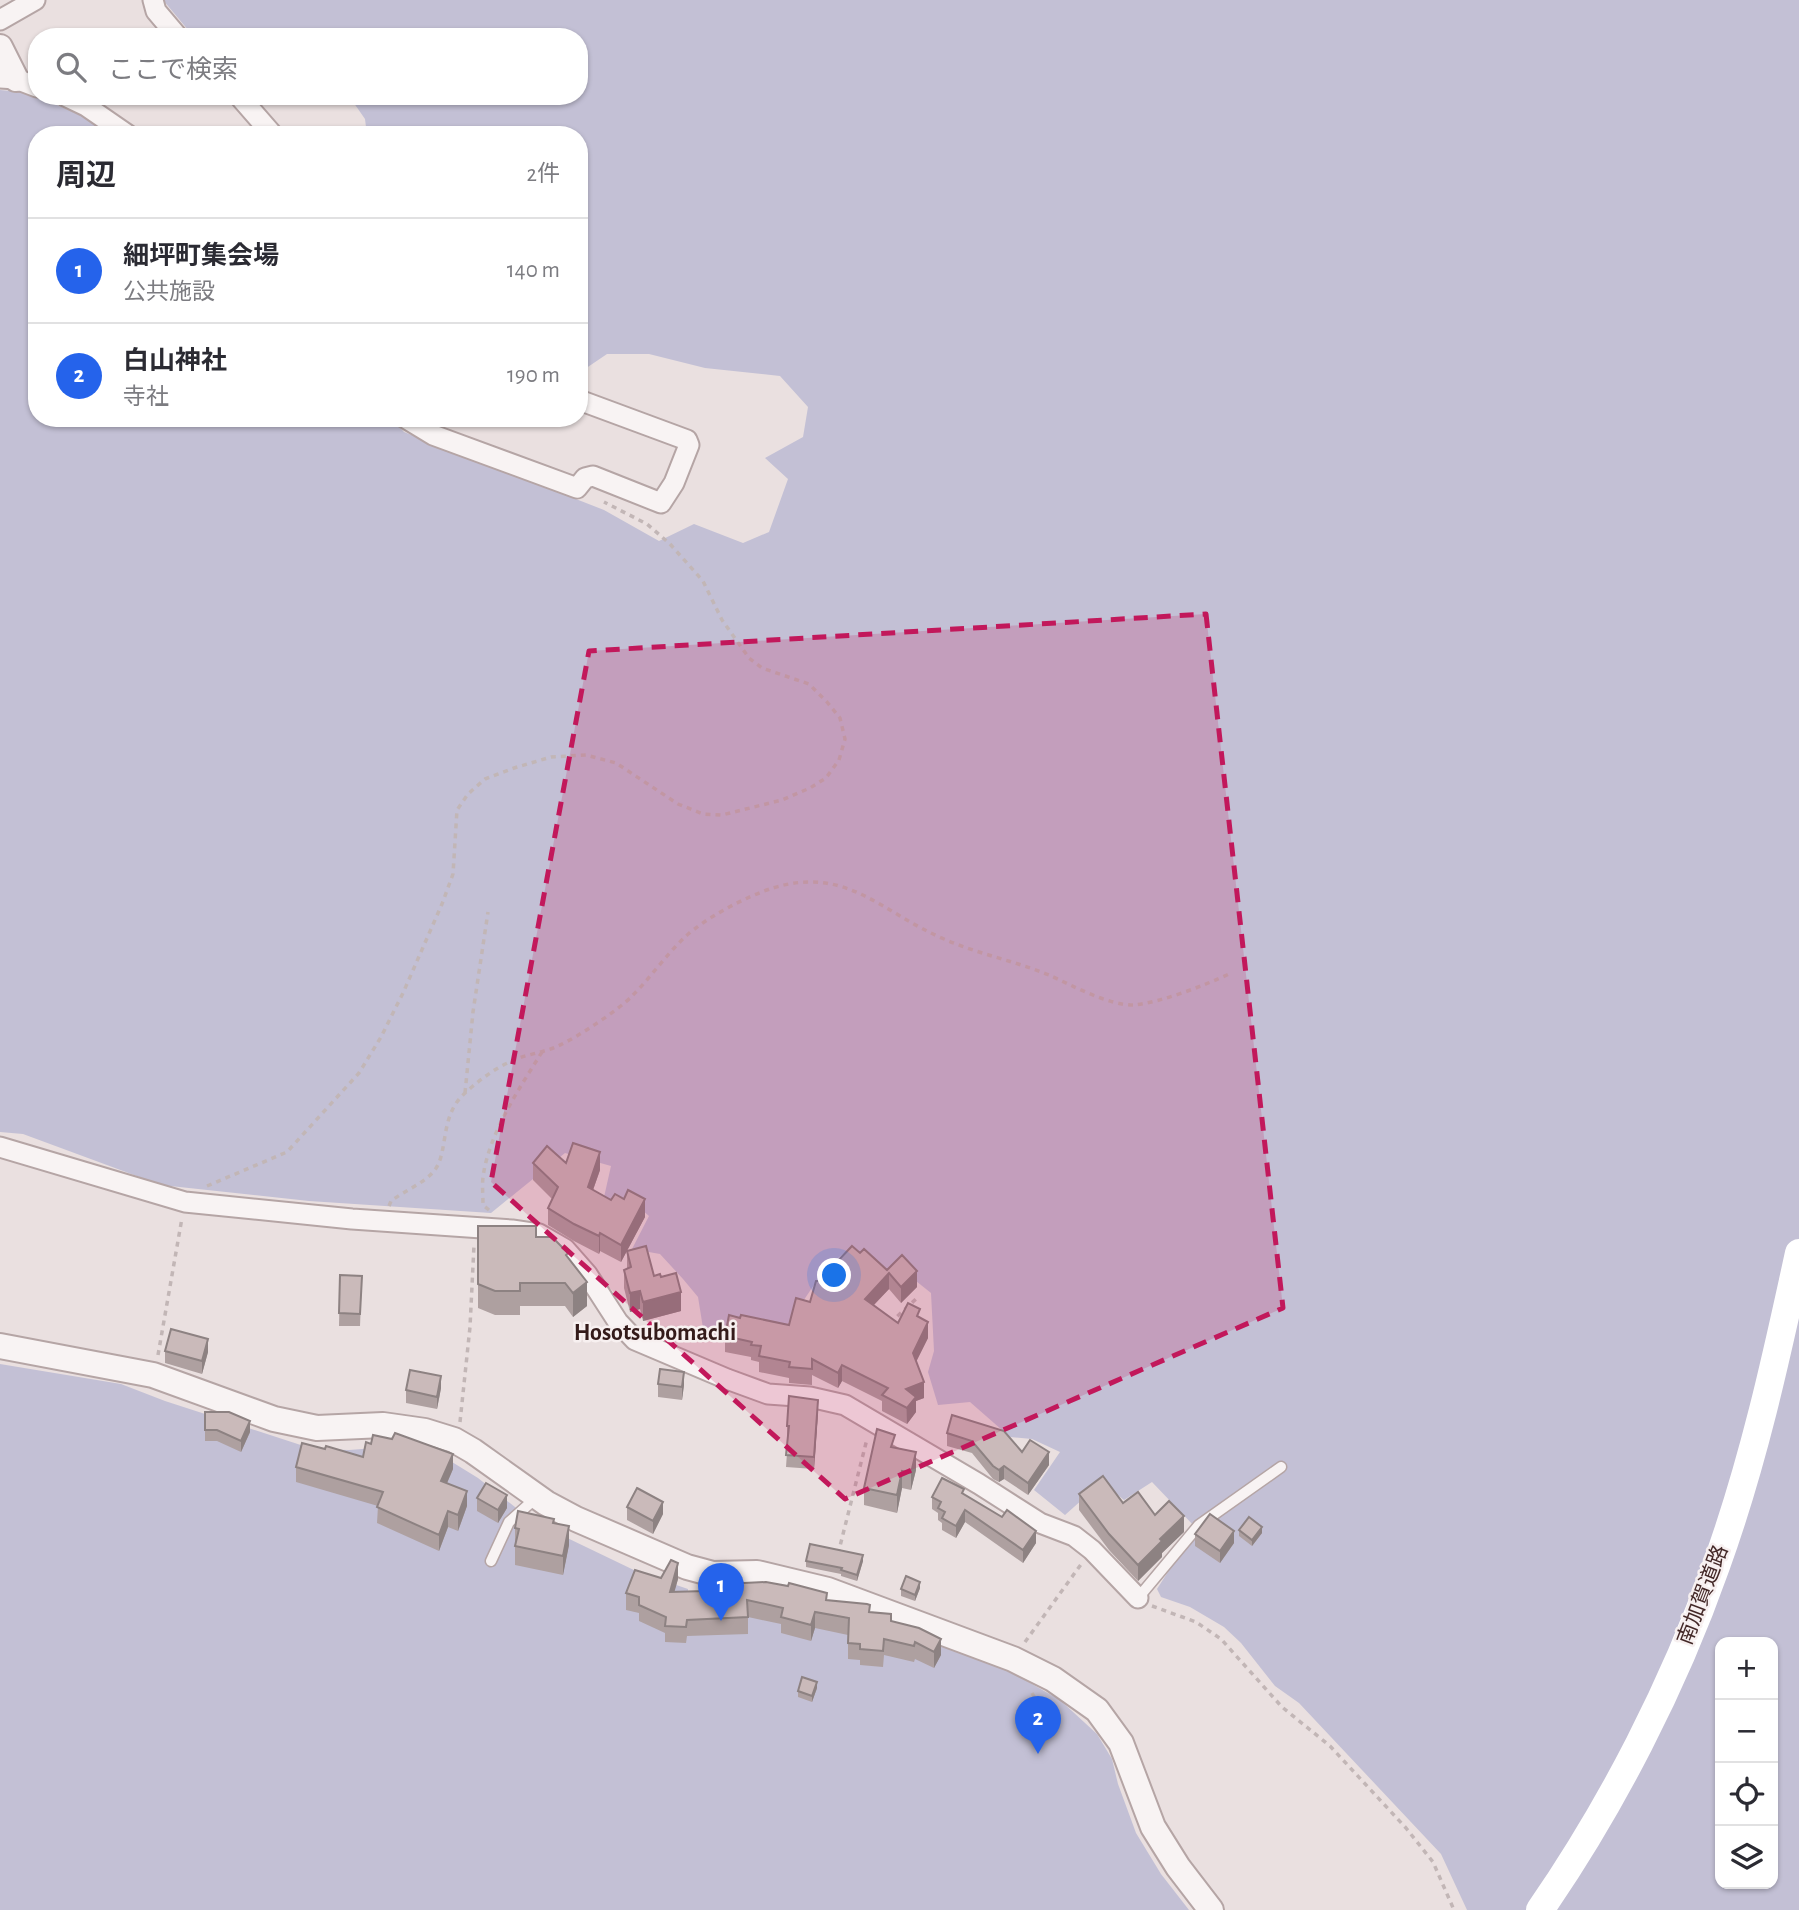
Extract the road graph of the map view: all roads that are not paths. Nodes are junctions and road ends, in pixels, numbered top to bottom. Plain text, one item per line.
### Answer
1 (35, 0) edge
2 (153, 0) edge
3 (0, 20) edge
4 (170, 28) edge
5 (0, 47) edge
6 (18, 81) edge
7 (84, 105) edge
8 (247, 105) edge
9 (115, 126) edge
10 (265, 126) edge
11 (588, 403) edge
12 (420, 427) edge
13 (0, 1147) edge
14 (1799, 1253) edge
15 (0, 1346) edge
16 (1282, 1468) dead end
17 (537, 1497) junction
18 (491, 1561) dead end
19 (1138, 1598) joint
20 (1546, 1901) edge
21 (1212, 1910) edge

1 - 3 street
2 - 4 street
5 - 6 street
7 - 9 street
8 - 10 street
11 - 12 street
13 - 19 street
14 - 20 main road, 南加賀道路
15 - 17 street
16 - 19 lane
17 - 18 lane
17 - 21 street

